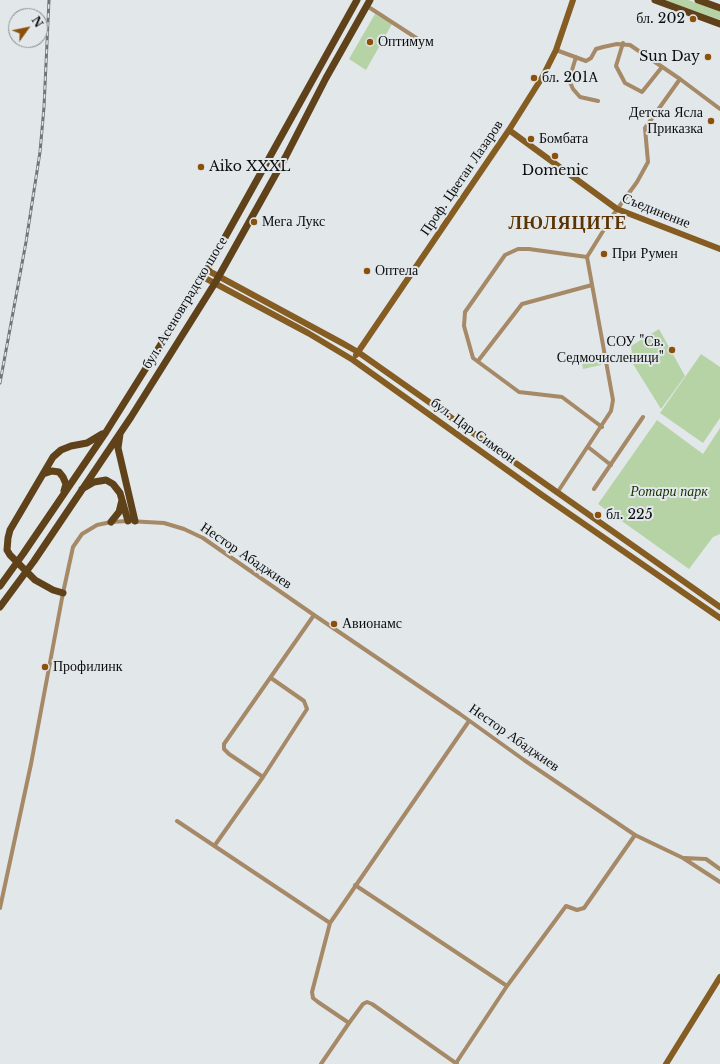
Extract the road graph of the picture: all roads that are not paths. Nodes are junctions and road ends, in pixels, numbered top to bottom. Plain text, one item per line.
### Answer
1 (357, 0) edge
2 (573, 0) edge
3 (655, 0) edge
4 (698, 0) edge
5 (368, 3) edge
6 (720, 8) edge
7 (720, 24) edge
8 (421, 41) dead end
9 (623, 43) junction
10 (556, 50) junction
11 (576, 58) junction
12 (662, 67) junction
13 (680, 79) junction
14 (598, 101) dead end
15 (720, 109) edge
16 (510, 130) junction
17 (617, 209) junction
18 (720, 249) edge
19 (587, 257) junction
20 (207, 270) junction
21 (219, 276) junction
22 (203, 277) junction
23 (215, 283) junction
24 (592, 285) junction
25 (358, 352) junction
26 (353, 360) junction
27 (478, 361) junction
28 (643, 417) dead end
29 (602, 427) junction
30 (106, 432) junction
31 (120, 433) junction
32 (588, 447) junction
33 (611, 464) junction
34 (43, 474) junction
35 (594, 489) dead end
36 (80, 490) junction
37 (557, 493) junction
38 (63, 494) junction
39 (122, 500) junction
40 (132, 521) junction
41 (111, 522) junction
42 (0, 586) edge
43 (63, 593) junction
44 (0, 606) edge
45 (719, 612) edge
46 (314, 616) junction
47 (271, 678) junction
48 (469, 721) junction
49 (263, 777) junction
50 (177, 821) dead end
51 (635, 835) junction
52 (215, 845) junction
53 (683, 858) junction
54 (720, 869) edge
55 (720, 882) edge
56 (355, 885) junction
57 (0, 908) edge
58 (330, 922) junction
59 (720, 977) edge
60 (507, 986) junction
61 (349, 1023) junction
62 (457, 1063) edge
63 (321, 1064) edge
64 (666, 1064) edge

1 - 20 main road, бул. Асеновградско шосе
2 - 10 main road, Проф. Цветан Лазаров
3 - 7 main road
4 - 6 main road
5 - 8 street
5 - 21 main road, бул. Асеновградско шосе
9 - 11 street
9 - 12 street
9 - 12 street
10 - 11 street
10 - 16 main road, Проф. Цветан Лазаров
11 - 14 street
12 - 13 street
13 - 15 street
13 - 17 street
16 - 17 main road, Съединение
16 - 25 main road, Проф. Цветан Лазаров
17 - 18 main road, Съединение
17 - 19 street
19 - 24 street
19 - 27 street
20 - 21 main road, бул. Цар Симеон
20 - 22 main road, бул. Асеновградско шосе
21 - 23 main road, бул. Асеновградско шосе
21 - 25 main road, бул. Цар Симеон
22 - 23 main road, бул. Цар Симеон
22 - 30 main road, бул. Асеновградско шосе
23 - 26 main road, бул. Цар Симеон
23 - 31 main road, бул. Асеновградско шосе
24 - 27 street
24 - 29 street
25 - 26 main road, Проф. Цветан Лазаров
25 - 37 main road, бул. Цар Симеон
26 - 45 main road, бул. Цар Симеон
27 - 29 street
28 - 33 street
29 - 32 street
30 - 34 main road
30 - 38 main road, бул. Асеновградско шосе
31 - 36 main road, бул. Асеновградско шосе
31 - 40 main road
32 - 33 street
32 - 37 street
33 - 35 street
34 - 38 main road
34 - 43 main road
36 - 39 main road
36 - 44 main road, бул. Асеновградско шосе
37 - 45 main road, бул. Цар Симеон
38 - 42 main road, бул. Асеновградско шосе
39 - 40 main road
39 - 41 main road
40 - 41 street, Нестор Абаджиев
40 - 46 street, Нестор Абаджиев
41 - 43 street, Нестор Абаджиев
43 - 57 street, Нестор Абаджиев
46 - 47 street
46 - 48 street, Нестор Абаджиев
47 - 49 street
47 - 49 street
48 - 51 street, Нестор Абаджиев
48 - 56 street
49 - 52 street
50 - 52 street
51 - 53 street, Нестор Абаджиев
51 - 60 street
52 - 58 street
53 - 54 street, Нестор Абаджиев
53 - 55 street, Нестор Абаджиев
56 - 58 street
56 - 60 street
58 - 61 street
59 - 64 main road
60 - 62 street
61 - 62 street
61 - 63 street

